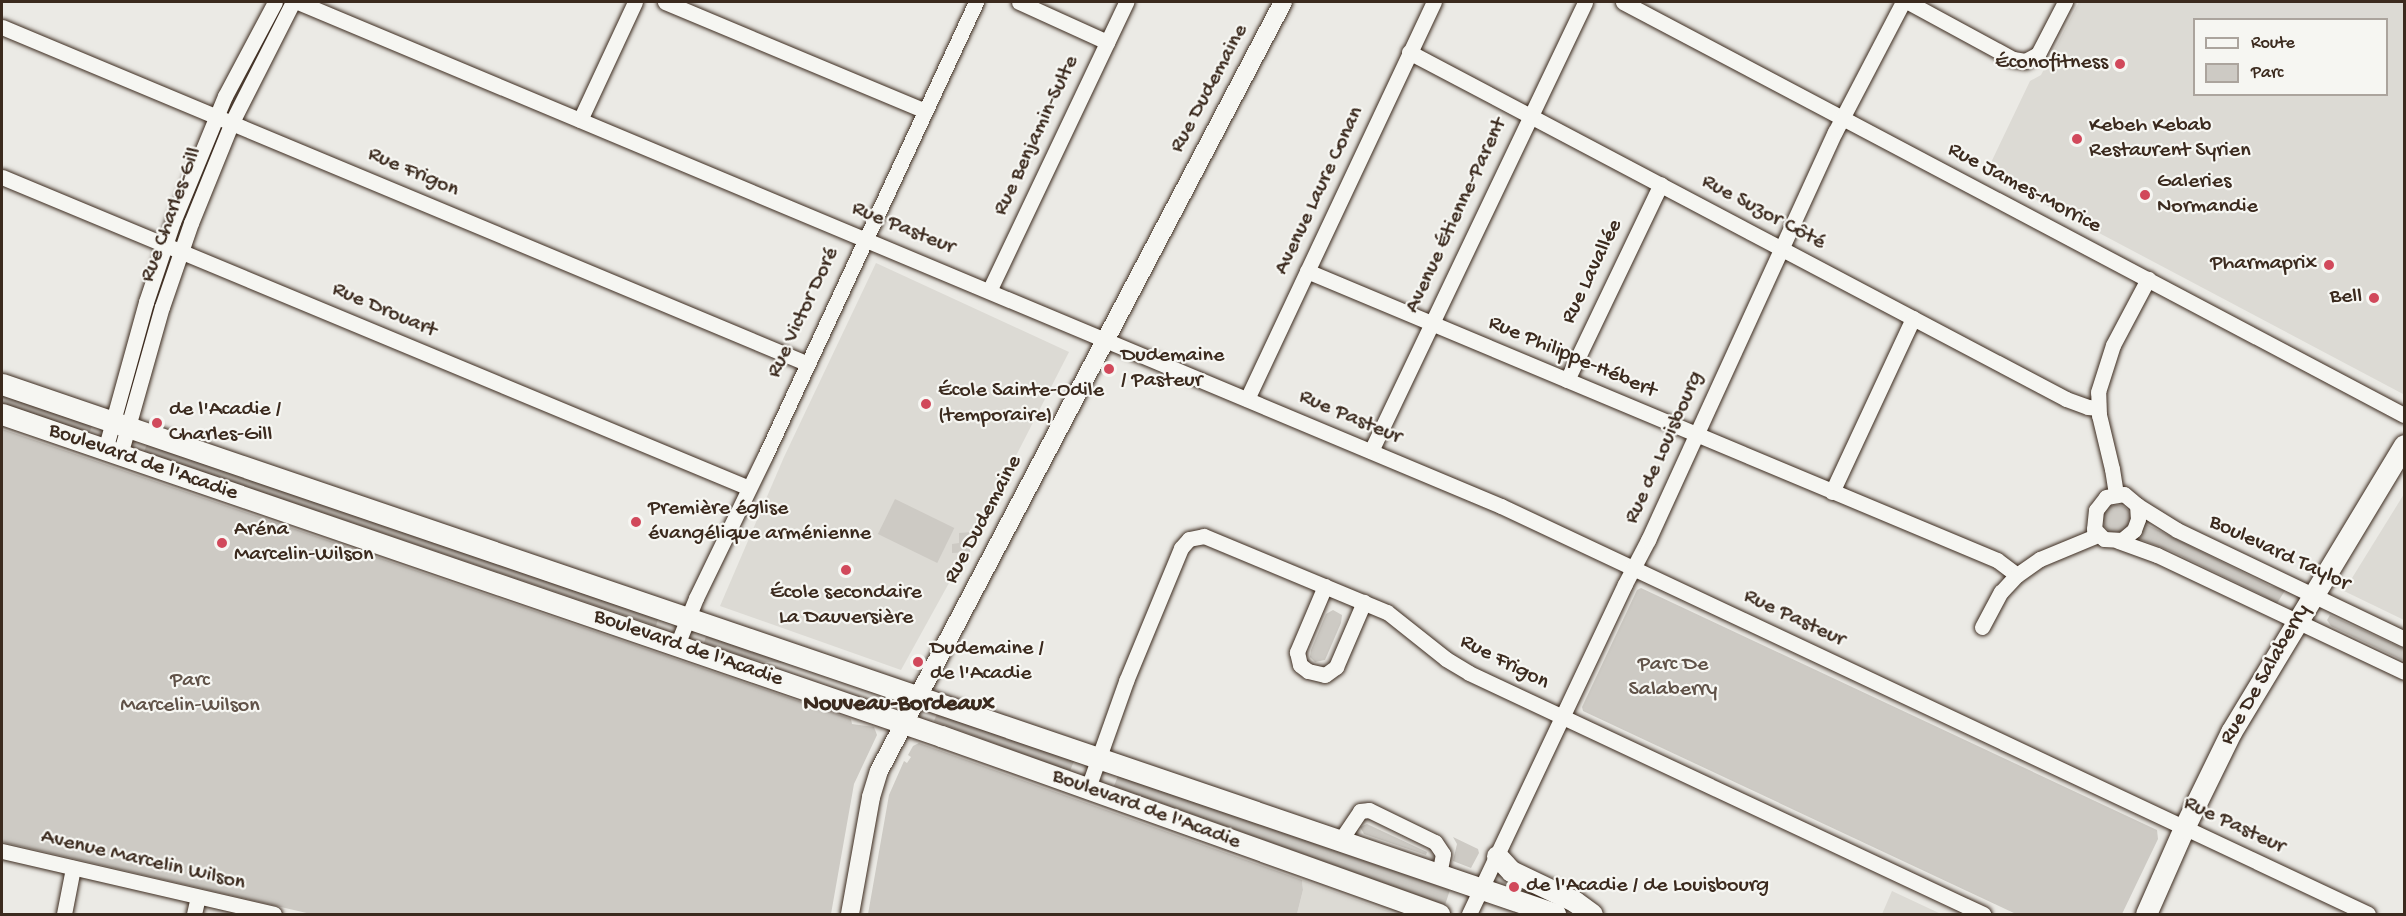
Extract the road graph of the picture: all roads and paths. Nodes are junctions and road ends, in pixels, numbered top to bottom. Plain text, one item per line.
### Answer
1 (275, 2) edge
2 (293, 2) edge
3 (298, 2) edge
4 (635, 2) edge
5 (665, 2) edge
6 (976, 2) edge
7 (1019, 2) edge
8 (1126, 2) edge
9 (1283, 2) edge
10 (1434, 2) edge
11 (1585, 2) edge
12 (1623, 2) edge
13 (1903, 2) edge
14 (1908, 2) edge
15 (2065, 2) edge
16 (2, 27) edge
17 (1107, 42) junction
18 (1409, 52) junction
19 (925, 111) junction
20 (1530, 114) junction
21 (216, 116) junction
22 (1842, 118) junction
23 (580, 120) junction
24 (232, 122) junction
25 (2, 177) edge
26 (1661, 184) junction
27 (864, 238) junction
28 (165, 245) junction
29 (1781, 249) junction
30 (181, 251) junction
31 (1307, 271) junction
32 (2148, 279) junction
33 (990, 290) junction
34 (1913, 318) junction
35 (1431, 324) junction
36 (1105, 340) junction
37 (806, 363) junction
38 (1567, 380) junction
39 (2, 384) edge
40 (1247, 399) junction
41 (2098, 408) junction
42 (2, 414) edge
43 (2404, 415) edge
44 (121, 424) junction
45 (1695, 434) junction
46 (2404, 445) edge
47 (1371, 451) junction
48 (112, 452) junction
49 (749, 488) junction
50 (1832, 492) junction
51 (2116, 494) junction
52 (2137, 505) junction
53 (2098, 536) junction
54 (2118, 541) junction
55 (1633, 568) junction
56 (2017, 575) junction
57 (1325, 586) junction
58 (2312, 595) junction
59 (1364, 602) junction
60 (687, 618) junction
61 (2296, 620) junction
62 (1982, 627) dead end
63 (2404, 639) edge
64 (677, 645) junction
65 (2404, 672) edge
66 (918, 696) junction
67 (1563, 717) junction
68 (903, 723) junction
69 (1099, 758) junction
70 (1088, 788) junction
71 (2184, 828) junction
72 (1340, 841) junction
73 (2, 851) edge
74 (1497, 856) junction
75 (73, 868) junction
76 (1439, 874) junction
77 (1481, 889) junction
78 (198, 897) junction
79 (64, 915) edge
80 (194, 915) edge
81 (274, 915) edge
82 (850, 915) edge
83 (1439, 915) edge
84 (1469, 915) edge
85 (1556, 915) edge
86 (1592, 915) edge
87 (1983, 915) edge
88 (2146, 915) edge
89 (2368, 915) edge

1 - 21 street, Rue Charles-Gill
2 - 24 street, Rue Charles-Gill
3 - 23 street, Rue Pasteur
4 - 23 street
5 - 19 street
6 - 19 street, Rue Victor Doré
7 - 17 street
8 - 17 street, Rue Benjamin-Sulte
9 - 36 street, Rue Dudemaine
10 - 18 street, Avenue Laure Conan
11 - 20 street, Avenue Étienne-Parent
12 - 22 street, Rue James-Morrice
13 - 22 street, Rue de Louisbourg
14 - 15 street
16 - 21 street, Rue Frigon
17 - 33 street, Rue Benjamin-Sulte
18 - 20 street, Rue Suzor Côté
18 - 31 street, Avenue Laure Conan
19 - 27 street, Rue Victor Doré
20 - 26 street, Rue Suzor Côté
20 - 35 street, Avenue Étienne-Parent
21 - 24 street, Rue Frigon
21 - 28 street, Rue Charles-Gill
22 - 29 street, Rue de Louisbourg
22 - 32 street, Rue James-Morrice
23 - 27 street, Rue Pasteur
24 - 30 street, Rue Charles-Gill
24 - 37 street, Rue Frigon
25 - 28 street, Rue Drouart
26 - 29 street, Rue Suzor Côté
26 - 38 street, Rue Lavallée
27 - 33 street, Rue Pasteur
27 - 37 street, Rue Victor Doré
28 - 30 street, Rue Drouart
28 - 44 street, Rue Charles-Gill
29 - 34 street, Rue Suzor Côté
29 - 45 street, Rue de Louisbourg
30 - 44 street, Rue Charles-Gill
30 - 49 street, Rue Drouart
31 - 35 street, Rue Philippe-Hébert
31 - 40 street, Avenue Laure Conan
32 - 41 street
32 - 43 street, Rue James-Morrice
33 - 36 street, Rue Pasteur
34 - 41 street, Rue Suzor Côté
34 - 50 street
35 - 38 street, Rue Philippe-Hébert
35 - 47 street, Avenue Étienne-Parent
36 - 40 street, Rue Pasteur
36 - 66 street, Rue Dudemaine
37 - 49 street, Rue Victor Doré
38 - 45 street, Rue Philippe-Hébert
39 - 44 main road, Boulevard de l'Acadie
40 - 47 street, Rue Pasteur
41 - 51 street
42 - 48 main road, Boulevard de l'Acadie
44 - 48 street, Rue Charles-Gill
44 - 60 main road, Boulevard de l'Acadie
45 - 50 street, Rue Philippe-Hébert
45 - 55 street, Rue de Louisbourg
46 - 58 main road, Rue De Salaberry
47 - 55 street, Rue Pasteur
48 - 64 main road, Boulevard de l'Acadie
49 - 60 street, Rue Victor Doré
50 - 56 street, Rue Philippe-Hébert
51 - 52 street
51 - 53 street
52 - 54 street
52 - 58 street, Boulevard Taylor
53 - 54 street
53 - 56 street
54 - 61 street
55 - 67 street, Rue de Louisbourg
55 - 71 street, Rue Pasteur
56 - 62 street
57 - 59 street, Rue Frigon
57 - 59 street
57 - 69 street, Rue Frigon
58 - 61 main road, Rue De Salaberry
58 - 63 street, Boulevard Taylor
59 - 67 street, Rue Frigon
60 - 64 street, Rue Victor Doré
60 - 66 main road, Boulevard de l'Acadie
61 - 65 street
61 - 71 main road, Rue De Salaberry
64 - 68 main road, Boulevard de l'Acadie
66 - 68 street, Rue Dudemaine
66 - 69 main road, Boulevard de l'Acadie
67 - 74 street, Rue de Louisbourg
67 - 87 street, Rue Frigon
68 - 70 main road, Boulevard de l'Acadie
68 - 82 street, Rue Dudemaine
69 - 70 street, Rue Frigon
69 - 72 main road, Boulevard de l'Acadie
70 - 83 main road, Boulevard de l'Acadie
71 - 88 main road, Rue De Salaberry
71 - 89 street, Rue Pasteur
72 - 76 main road, Boulevard de l'Acadie
72 - 76 street
73 - 75 street, Avenue Marcelin Wilson
74 - 77 street, Rue de Louisbourg
74 - 86 main road
75 - 78 street, Avenue Marcelin Wilson
75 - 79 street
76 - 77 main road, Boulevard de l'Acadie
77 - 84 street, Rue de Louisbourg
77 - 85 main road, Boulevard de l'Acadie
78 - 80 street
78 - 81 street, Avenue Marcelin Wilson

